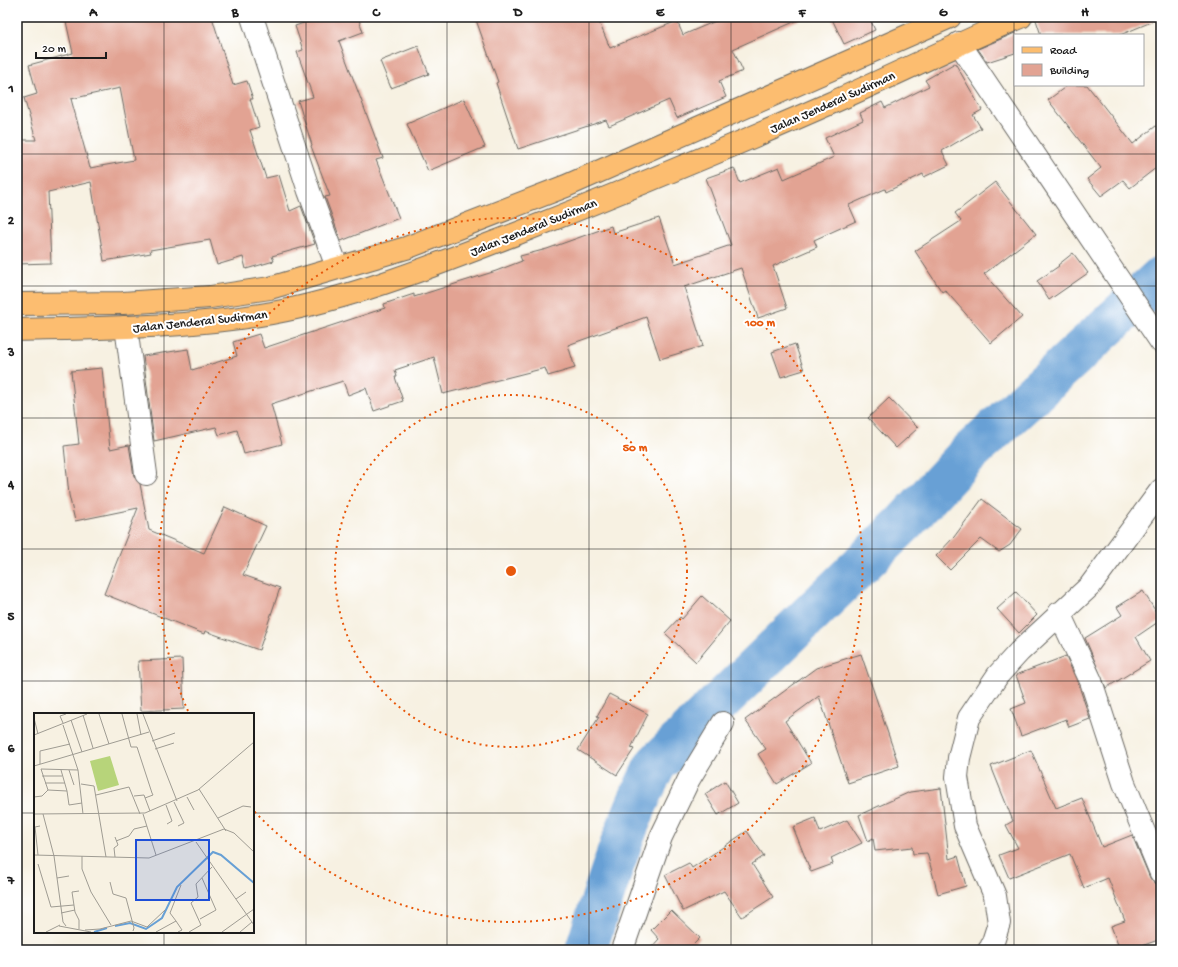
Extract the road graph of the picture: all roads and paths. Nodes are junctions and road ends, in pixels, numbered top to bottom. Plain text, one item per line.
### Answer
1 (252, 17) edge
2 (950, 17) edge
3 (1021, 17) edge
4 (959, 42) junction
5 (566, 186) junction
6 (578, 209) junction
7 (337, 267) junction
8 (17, 304) edge
9 (126, 327) junction
10 (17, 330) edge
11 (1157, 337) edge
12 (146, 474) dead end
13 (1161, 490) edge
14 (1059, 614) junction
15 (723, 723) dead end
16 (1161, 873) edge
17 (622, 950) edge
18 (989, 950) edge

1 - 7 street
2 - 5 main road, Jalan Jenderal Sudirman
3 - 4 main road, Jalan Jenderal Sudirman
4 - 6 main road, Jalan Jenderal Sudirman
4 - 11 street
5 - 6 main road
5 - 7 main road, Jalan Jenderal Sudirman
6 - 9 main road, Jalan Jenderal Sudirman
7 - 8 main road, Jalan Jenderal Sudirman
9 - 10 main road, Jalan Jenderal Sudirman
9 - 12 street
13 - 14 street
14 - 16 street
14 - 18 street
15 - 17 street

